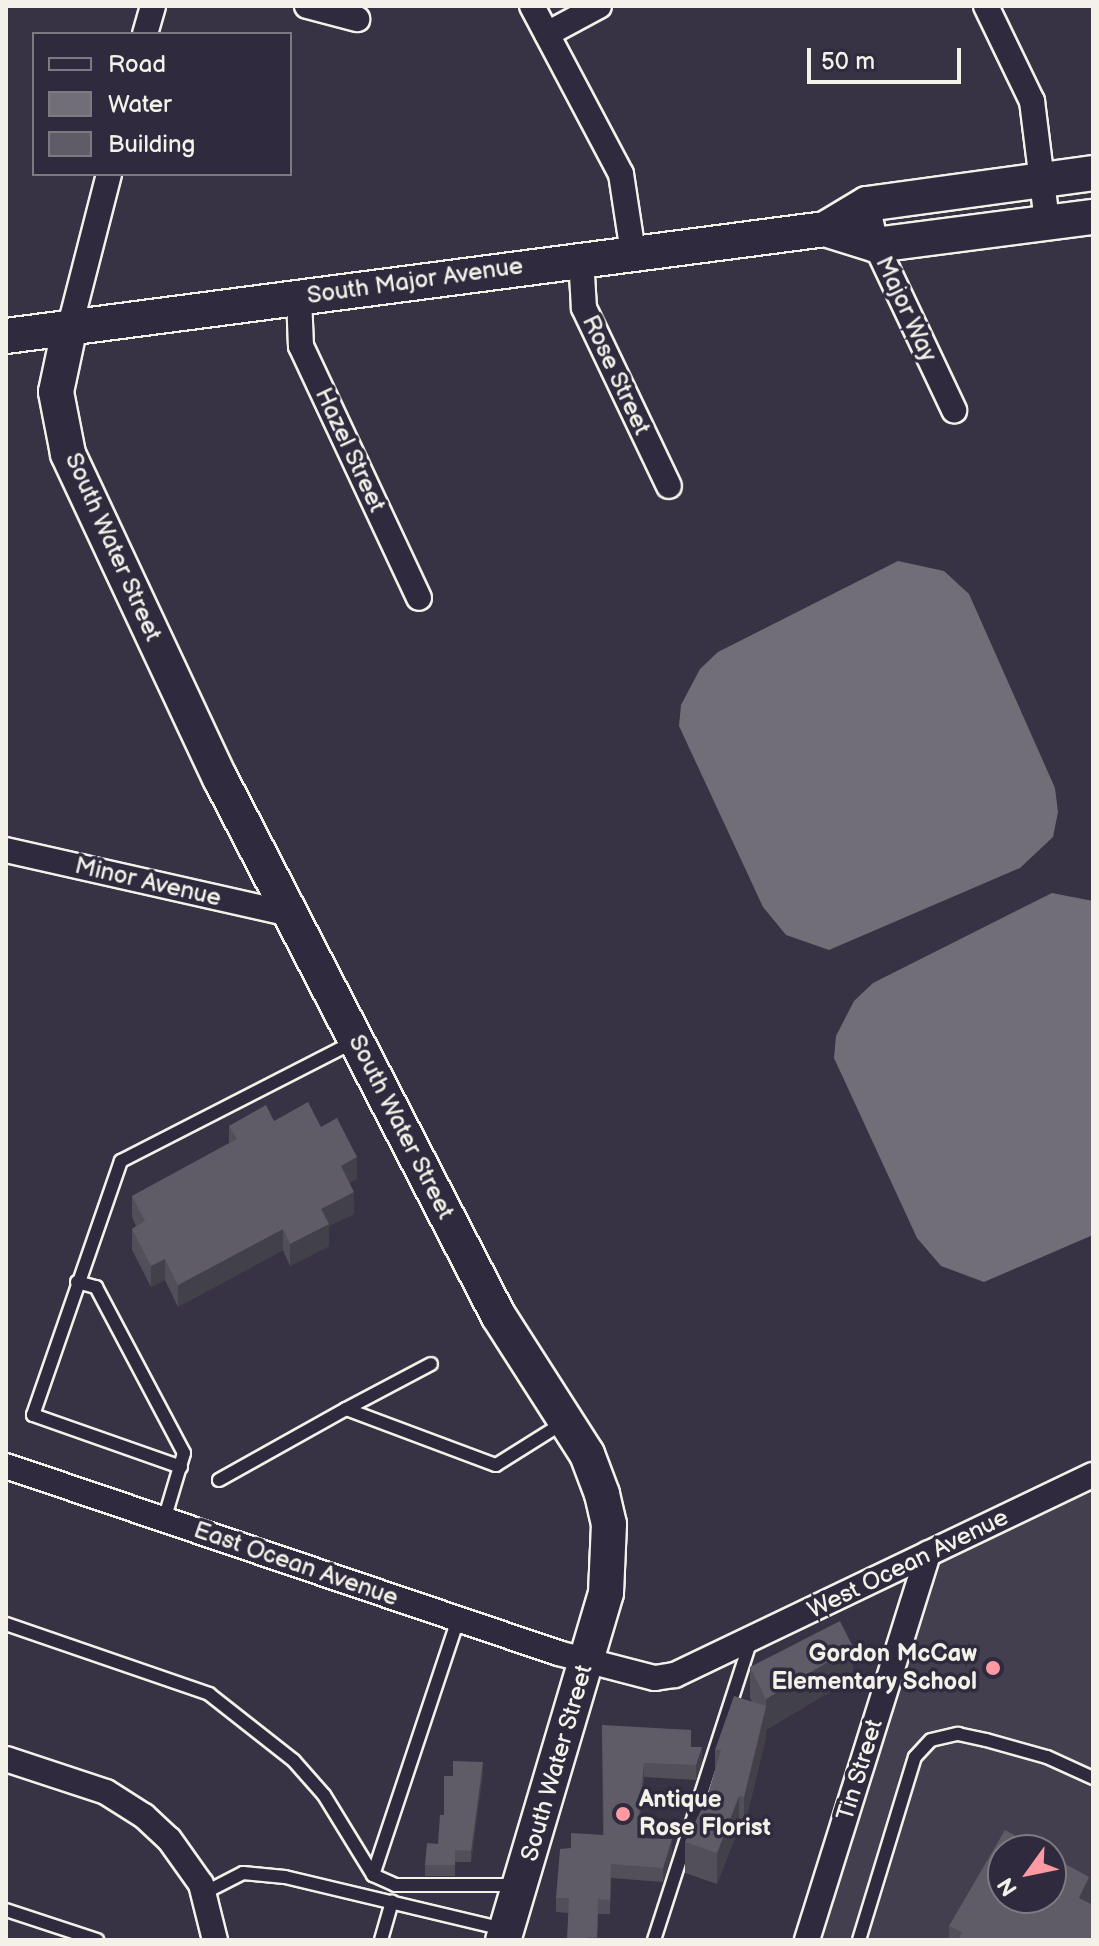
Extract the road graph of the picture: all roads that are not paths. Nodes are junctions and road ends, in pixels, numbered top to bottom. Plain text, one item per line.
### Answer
1 (153, 6) edge
2 (307, 6) edge
3 (532, 6) edge
4 (599, 6) edge
5 (986, 6) edge
6 (357, 19) dead end
7 (146, 32) edge
8 (547, 34) junction
9 (1093, 173) edge
10 (108, 176) edge
11 (1043, 179) junction
12 (867, 204) junction
13 (1093, 217) edge
14 (1047, 222) junction
15 (825, 229) junction
16 (876, 245) junction
17 (633, 252) junction
18 (581, 258) junction
19 (299, 297) junction
20 (70, 326) junction
21 (6, 336) edge
22 (954, 410) dead end
23 (669, 486) dead end
24 (419, 598) dead end
25 (6, 850) edge
26 (291, 914) junction
27 (356, 1040) junction
28 (77, 1282) junction
29 (431, 1364) dead end
30 (346, 1409) junction
31 (566, 1421) junction
32 (6, 1466) edge
33 (181, 1467) junction
34 (1093, 1475) edge
35 (219, 1480) dead end
36 (164, 1520) junction
37 (928, 1554) junction
38 (458, 1619) junction
39 (6, 1624) edge
40 (751, 1639) junction
41 (587, 1660) junction
42 (6, 1759) edge
43 (1093, 1778) edge
44 (373, 1875) junction
45 (521, 1885) junction
46 (204, 1893) junction
47 (392, 1902) junction
48 (6, 1910) edge
49 (505, 1935) edge
50 (97, 1940) edge
51 (215, 1940) edge
52 (381, 1940) edge
53 (654, 1940) edge
54 (807, 1940) edge
55 (859, 1940) edge

1 - 7 street
2 - 6 street
3 - 8 street
4 - 8 street
5 - 11 street
8 - 17 street
9 - 11 main road, South Major Avenue
10 - 20 street
11 - 12 main road, South Major Avenue
11 - 14 street
12 - 15 main road, South Major Avenue
12 - 16 street, Major Way
13 - 14 main road, South Major Avenue
14 - 16 main road, South Major Avenue
15 - 16 main road, South Major Avenue
15 - 17 main road, South Major Avenue
16 - 22 street, Major Way
17 - 18 main road, South Major Avenue
18 - 19 main road, South Major Avenue
18 - 23 street, Rose Street
19 - 20 main road, South Major Avenue
19 - 24 street, Hazel Street
20 - 21 main road, South Major Avenue
20 - 26 main road, South Water Street
25 - 26 street, Minor Avenue
26 - 27 main road, South Water Street
27 - 28 lane
27 - 31 main road, South Water Street
28 - 33 lane
28 - 33 lane
29 - 30 lane
30 - 31 lane
30 - 35 lane
31 - 41 main road, South Water Street
32 - 36 street, East Ocean Avenue
33 - 36 lane
34 - 37 street, West Ocean Avenue
36 - 38 street, East Ocean Avenue
37 - 40 street, West Ocean Avenue
37 - 54 street, Tin Street
38 - 41 street, East Ocean Avenue
38 - 44 lane
39 - 44 lane
40 - 41 street, West Ocean Avenue
40 - 53 lane
41 - 45 main road, South Water Street
42 - 46 street
43 - 55 lane
44 - 45 lane
45 - 49 main road, South Water Street
46 - 47 lane
46 - 51 street
47 - 49 lane
47 - 52 lane
48 - 50 lane

